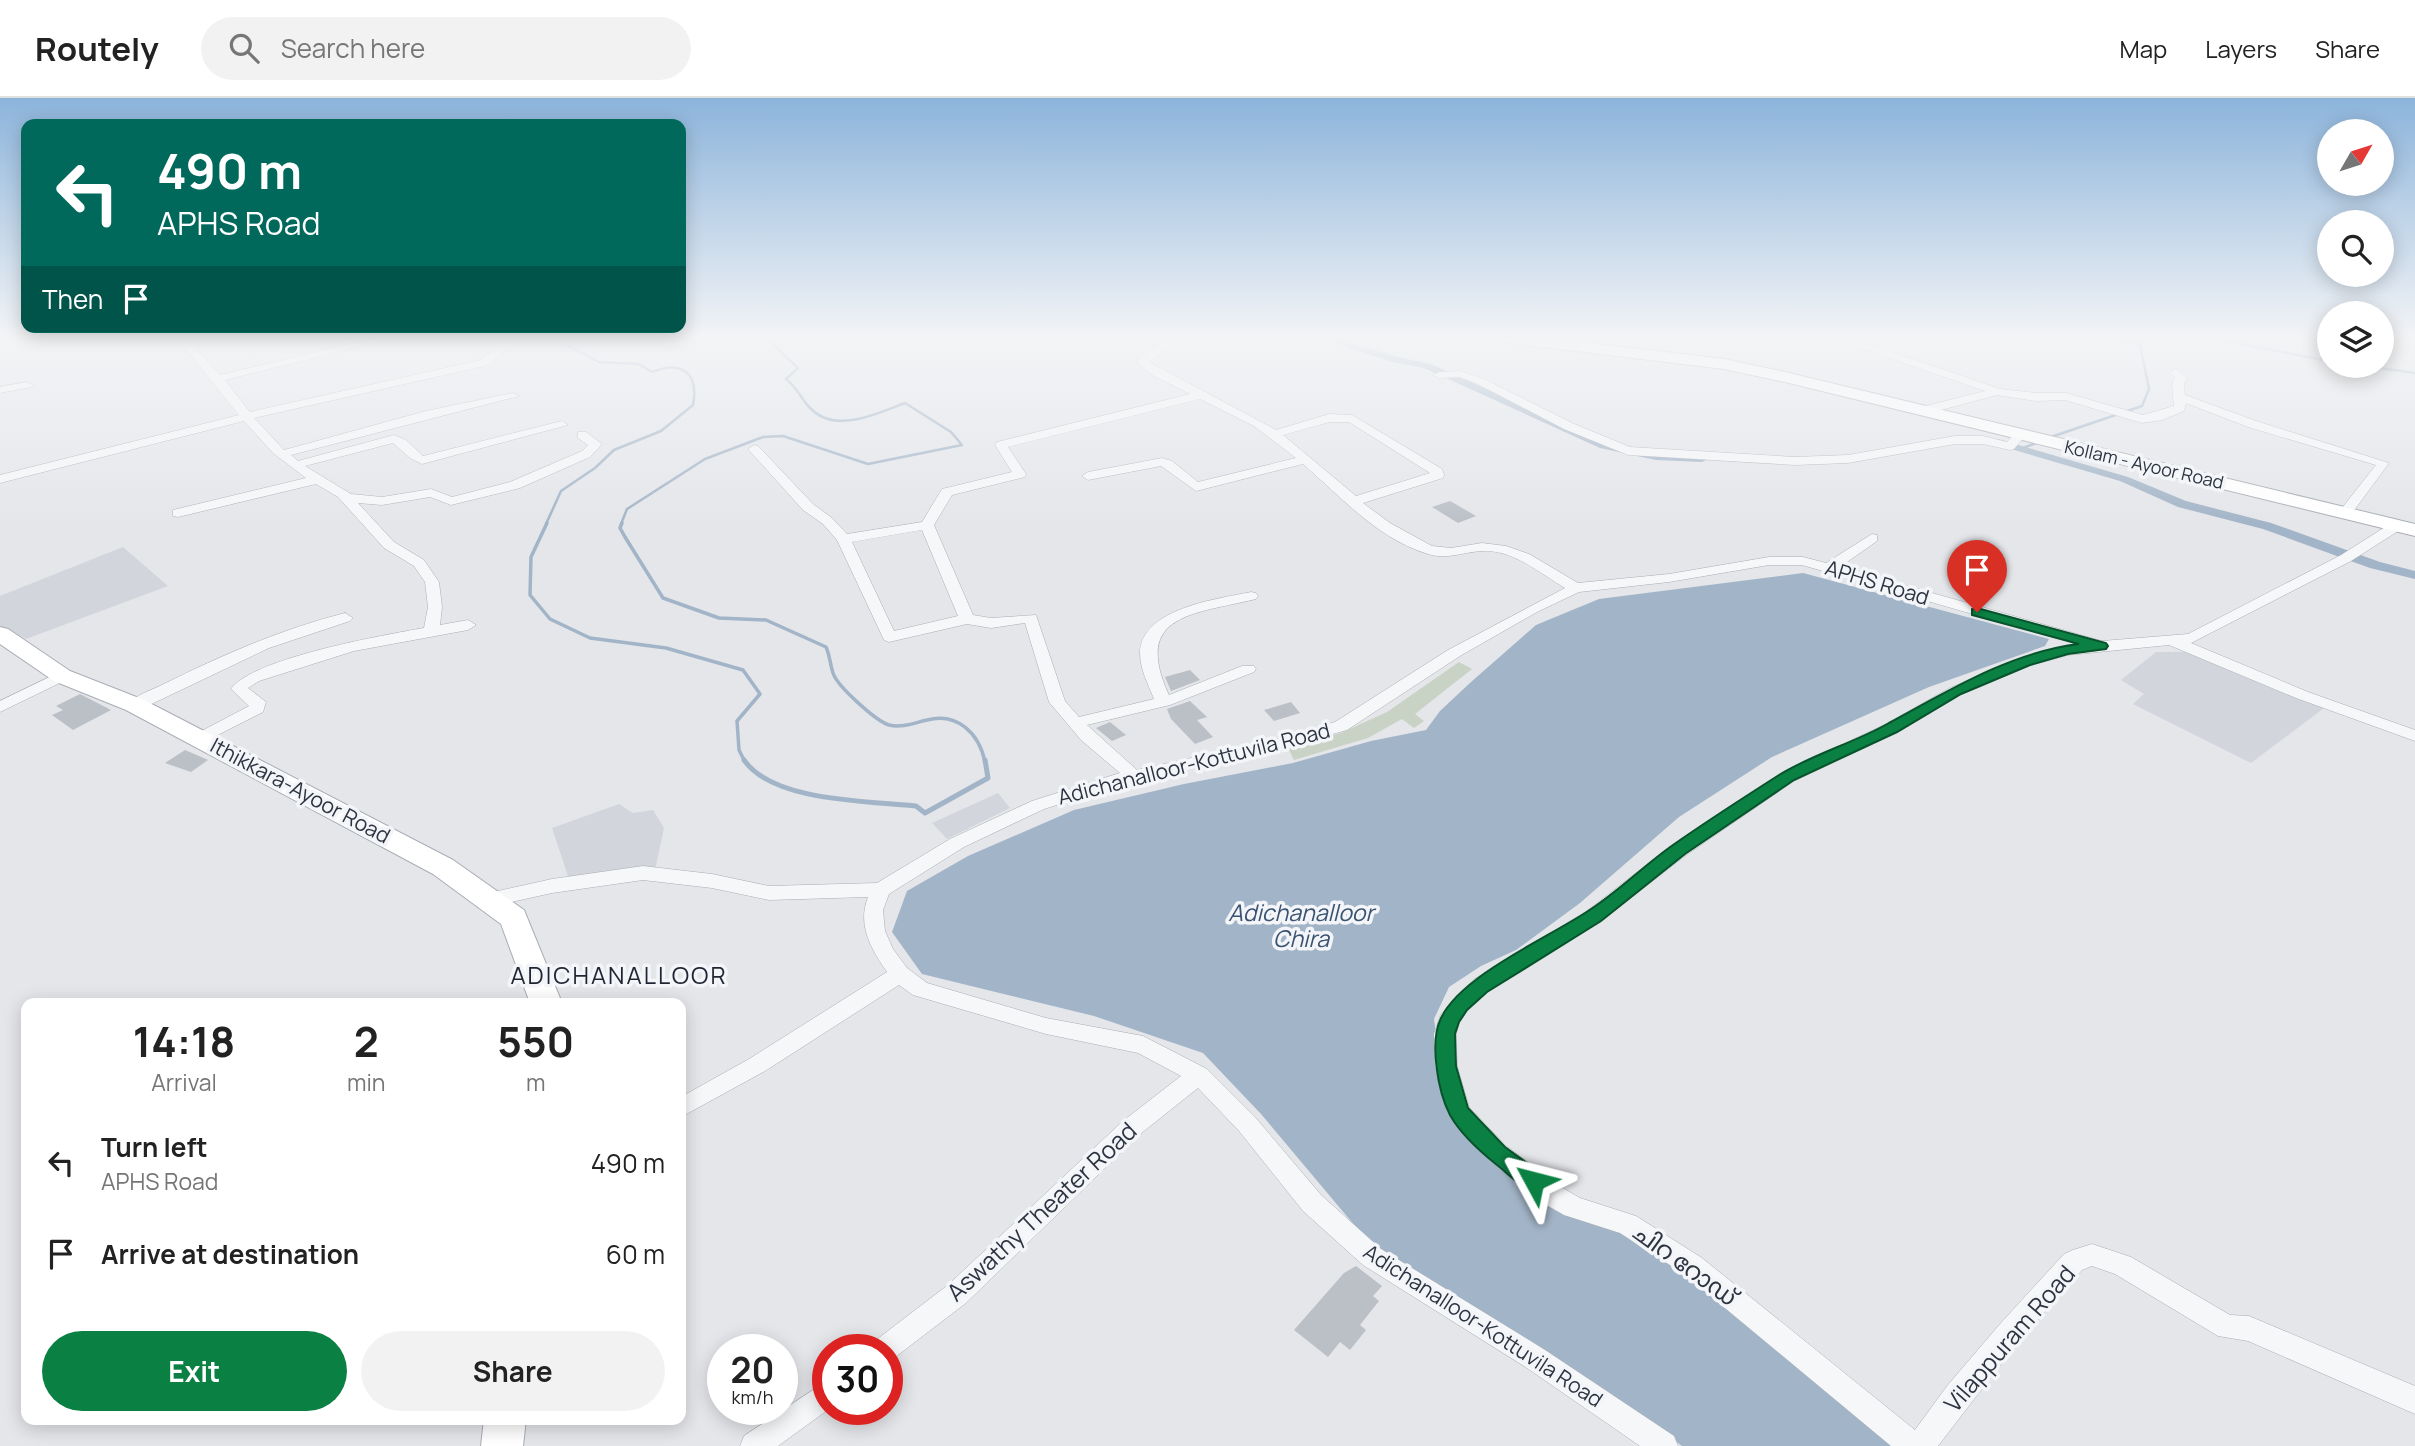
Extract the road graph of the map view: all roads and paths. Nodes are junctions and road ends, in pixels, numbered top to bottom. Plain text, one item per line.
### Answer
1 (233, 400) edge
2 (322, 400) edge
3 (494, 400) edge
4 (1184, 400) edge
5 (1210, 400) edge
6 (1517, 400) edge
7 (1875, 400) edge
8 (1966, 400) edge
9 (2084, 400) edge
10 (2179, 400) edge
11 (2187, 400) edge
12 (1922, 411) junction
13 (247, 417) junction
14 (562, 425) dead end
15 (582, 435) dead end
16 (1274, 435) junction
17 (2020, 435) junction
18 (754, 449) dead end
19 (282, 454) junction
20 (1304, 460) junction
21 (296, 465) junction
22 (1088, 476) dead end
23 (0, 479) edge
24 (316, 480) junction
25 (347, 498) junction
26 (1351, 502) junction
27 (178, 513) dead end
28 (2345, 513) junction
29 (926, 525) junction
30 (2406, 528) edge
31 (1872, 538) dead end
32 (844, 539) junction
33 (1829, 568) junction
34 (1576, 588) junction
35 (1251, 596) dead end
36 (345, 618) dead end
37 (967, 619) junction
38 (468, 625) dead end
39 (431, 631) junction
40 (0, 634) edge
41 (2174, 641) junction
42 (2101, 646) junction
43 (1248, 669) dead end
44 (62, 676) junction
45 (1164, 702) junction
46 (135, 705) junction
47 (0, 707) edge
48 (1075, 723) junction
49 (2415, 736) edge
50 (200, 739) junction
51 (1134, 776) junction
52 (881, 890) junction
53 (489, 900) junction
54 (900, 974) junction
55 (544, 998) edge
56 (1199, 1075) junction
57 (686, 1105) edge
58 (903, 1335) edge
59 (2415, 1400) edge
60 (812, 1404) edge
61 (504, 1425) edge
62 (514, 1425) edge
63 (502, 1446) edge
64 (525, 1446) edge
65 (754, 1446) edge
66 (1664, 1446) edge
67 (1913, 1446) edge
68 (1922, 1446) edge

1 - 13 street
2 - 13 street
3 - 19 street
4 - 29 street
5 - 16 street
6 - 17 street
7 - 12 main road, Kollam - Ayoor Road
8 - 12 street
9 - 10 street
11 - 28 street
12 - 17 main road, Kollam - Ayoor Road
13 - 19 street
13 - 23 street
14 - 21 street
15 - 25 street
16 - 20 street
16 - 26 street
17 - 28 main road, Kollam - Ayoor Road
18 - 32 street
19 - 21 street
20 - 22 street
20 - 26 street
21 - 24 street
24 - 25 street
24 - 27 street
25 - 39 street
26 - 34 street
28 - 30 main road, Kollam - Ayoor Road
29 - 32 street
29 - 37 street
30 - 41 street, APHS Road
31 - 33 street
32 - 37 street
33 - 34 street, APHS Road
33 - 42 street, APHS Road
34 - 51 street, Adichanalloor-Kottuvila Road
35 - 45 street
36 - 46 street
37 - 48 street
38 - 39 street
39 - 50 street
40 - 44 main road, Ithikkara-Ayoor Road
41 - 42 street, APHS Road
41 - 49 street
42 - 67 street, ചിറ റോഡ്
43 - 45 street
44 - 46 main road, Ithikkara-Ayoor Road
44 - 47 street
45 - 48 street
46 - 50 main road, Ithikkara-Ayoor Road
48 - 51 street
50 - 53 main road, Ithikkara-Ayoor Road
51 - 52 street, Adichanalloor-Kottuvila Road
52 - 53 street
52 - 54 street, Adichanalloor-Kottuvila Road
53 - 55 main road, Ithikkara-Ayoor Road
54 - 56 street, Adichanalloor-Kottuvila Road
54 - 57 street
56 - 58 street, Aswathy Theater Road
56 - 66 street, Adichanalloor-Kottuvila Road
59 - 68 street, Vilappuram Road
60 - 65 street
61 - 63 main road
62 - 64 street

